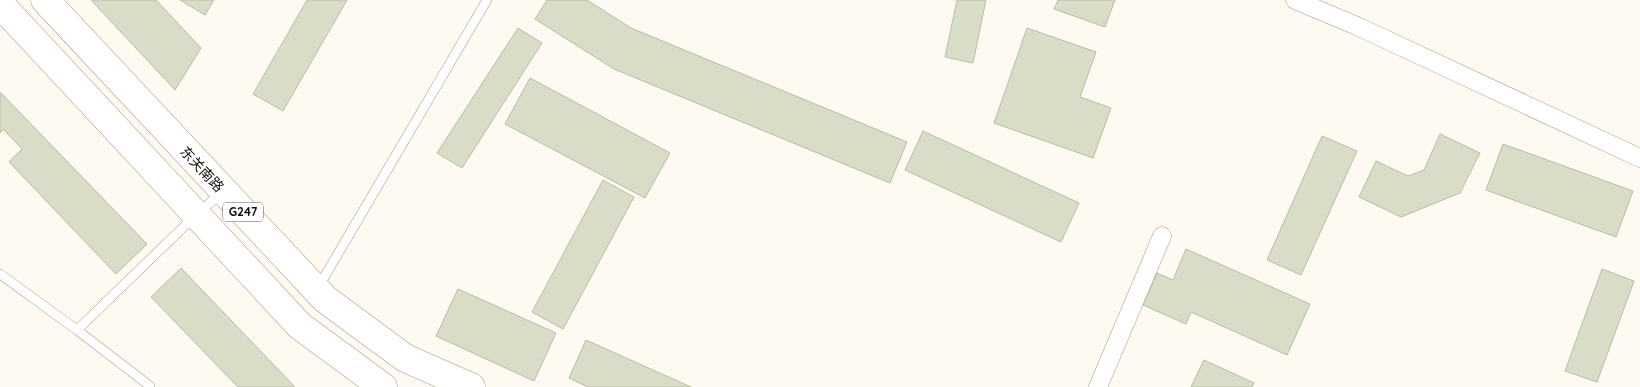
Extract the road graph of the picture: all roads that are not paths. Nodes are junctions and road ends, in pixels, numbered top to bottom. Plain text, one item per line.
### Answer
1 (45, 0) edge
2 (487, 0) edge
3 (1295, 0) edge
4 (0, 4) edge
5 (1640, 158) edge
6 (223, 191) junction
7 (196, 215) junction
8 (1162, 236) dead end
9 (0, 274) edge
10 (316, 291) junction
11 (77, 330) junction
12 (149, 387) edge
13 (383, 387) edge
14 (471, 387) edge
15 (1098, 387) edge

1 - 6 main road, 东关南路 / G247
2 - 10 lane
3 - 5 street
4 - 7 main road, G247
6 - 7 lane
6 - 10 main road, 东关南路 / G247
7 - 11 lane
7 - 13 main road, G247
8 - 15 street
9 - 11 lane
10 - 14 main road, 东关南路 / G247
11 - 12 lane

